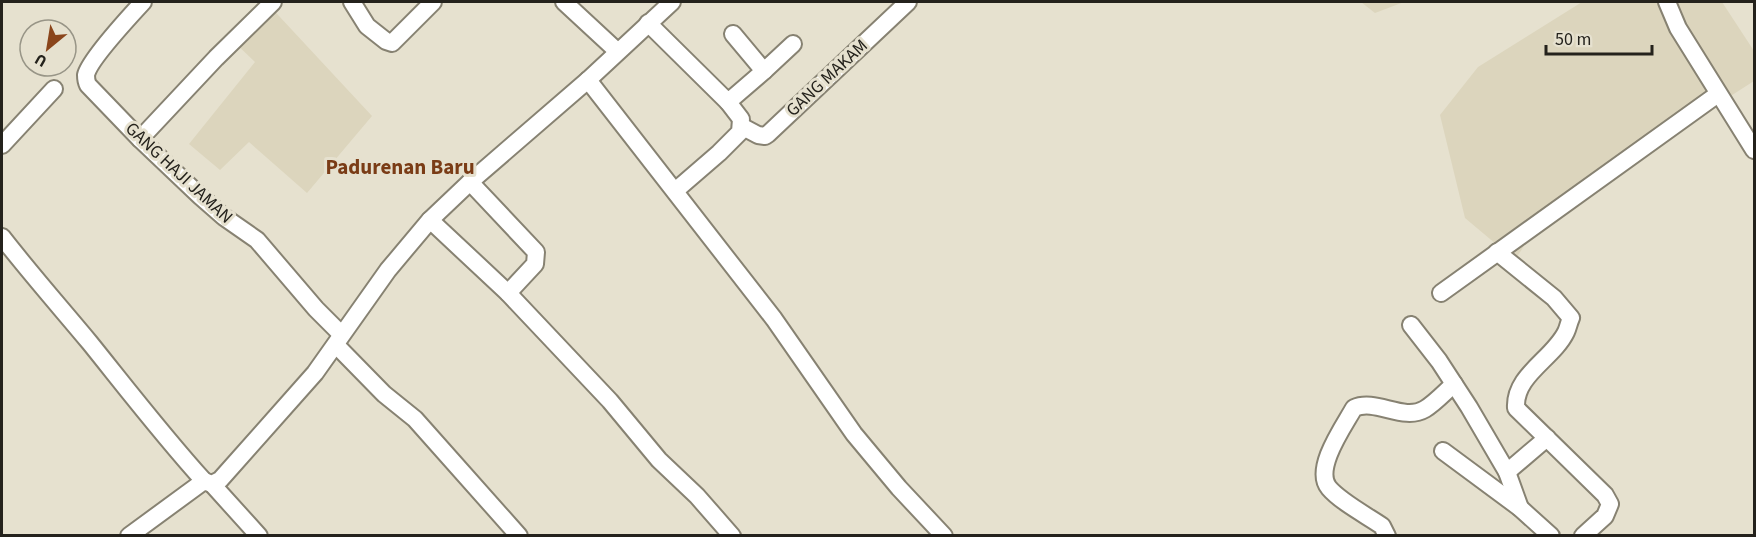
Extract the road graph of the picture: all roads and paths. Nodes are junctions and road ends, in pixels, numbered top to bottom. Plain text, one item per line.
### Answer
1 (143, 2) edge
2 (273, 2) edge
3 (352, 2) edge
4 (433, 2) edge
5 (564, 2) edge
6 (672, 2) edge
7 (908, 2) edge
8 (1667, 2) edge
9 (648, 23) junction
10 (733, 34) dead end
11 (793, 44) dead end
12 (617, 51) junction
13 (764, 71) junction
14 (588, 80) junction
15 (54, 89) dead end
16 (1718, 94) junction
17 (728, 102) junction
18 (741, 126) junction
19 (140, 139) junction
20 (2, 145) edge
21 (1755, 150) edge
22 (470, 182) junction
23 (675, 191) junction
24 (430, 220) junction
25 (2, 237) edge
26 (1497, 252) junction
27 (1441, 292) dead end
28 (508, 293) junction
29 (1411, 325) dead end
30 (339, 339) junction
31 (1454, 384) junction
32 (1547, 438) junction
33 (1443, 451) dead end
34 (1507, 472) junction
35 (208, 482) junction
36 (1520, 508) junction
37 (129, 536) edge
38 (259, 536) edge
39 (519, 536) edge
40 (732, 536) edge
41 (944, 536) edge
42 (1387, 536) edge
43 (1551, 536) edge
44 (1583, 536) edge

1 - 19 street, GANG HAJI JAMAN
2 - 19 street
3 - 4 street
5 - 12 street
6 - 9 street
7 - 18 street, GANG MAKAM
8 - 16 street
9 - 12 street
9 - 17 street
10 - 13 street
11 - 13 street
12 - 14 street
13 - 17 street
14 - 22 street
14 - 23 street
15 - 20 street
16 - 21 street
16 - 26 street
17 - 18 street
18 - 23 street
19 - 30 street, GANG HAJI JAMAN
22 - 24 street
22 - 28 street
23 - 41 street
24 - 28 street
24 - 30 street
25 - 35 street
26 - 27 street
26 - 32 street
28 - 40 street
29 - 31 street
30 - 35 street
30 - 39 street, GANG HAJI JAMAN
31 - 34 street
31 - 42 street
32 - 34 street
32 - 44 street
33 - 36 street
34 - 36 street
35 - 37 street
35 - 38 street
36 - 43 street

